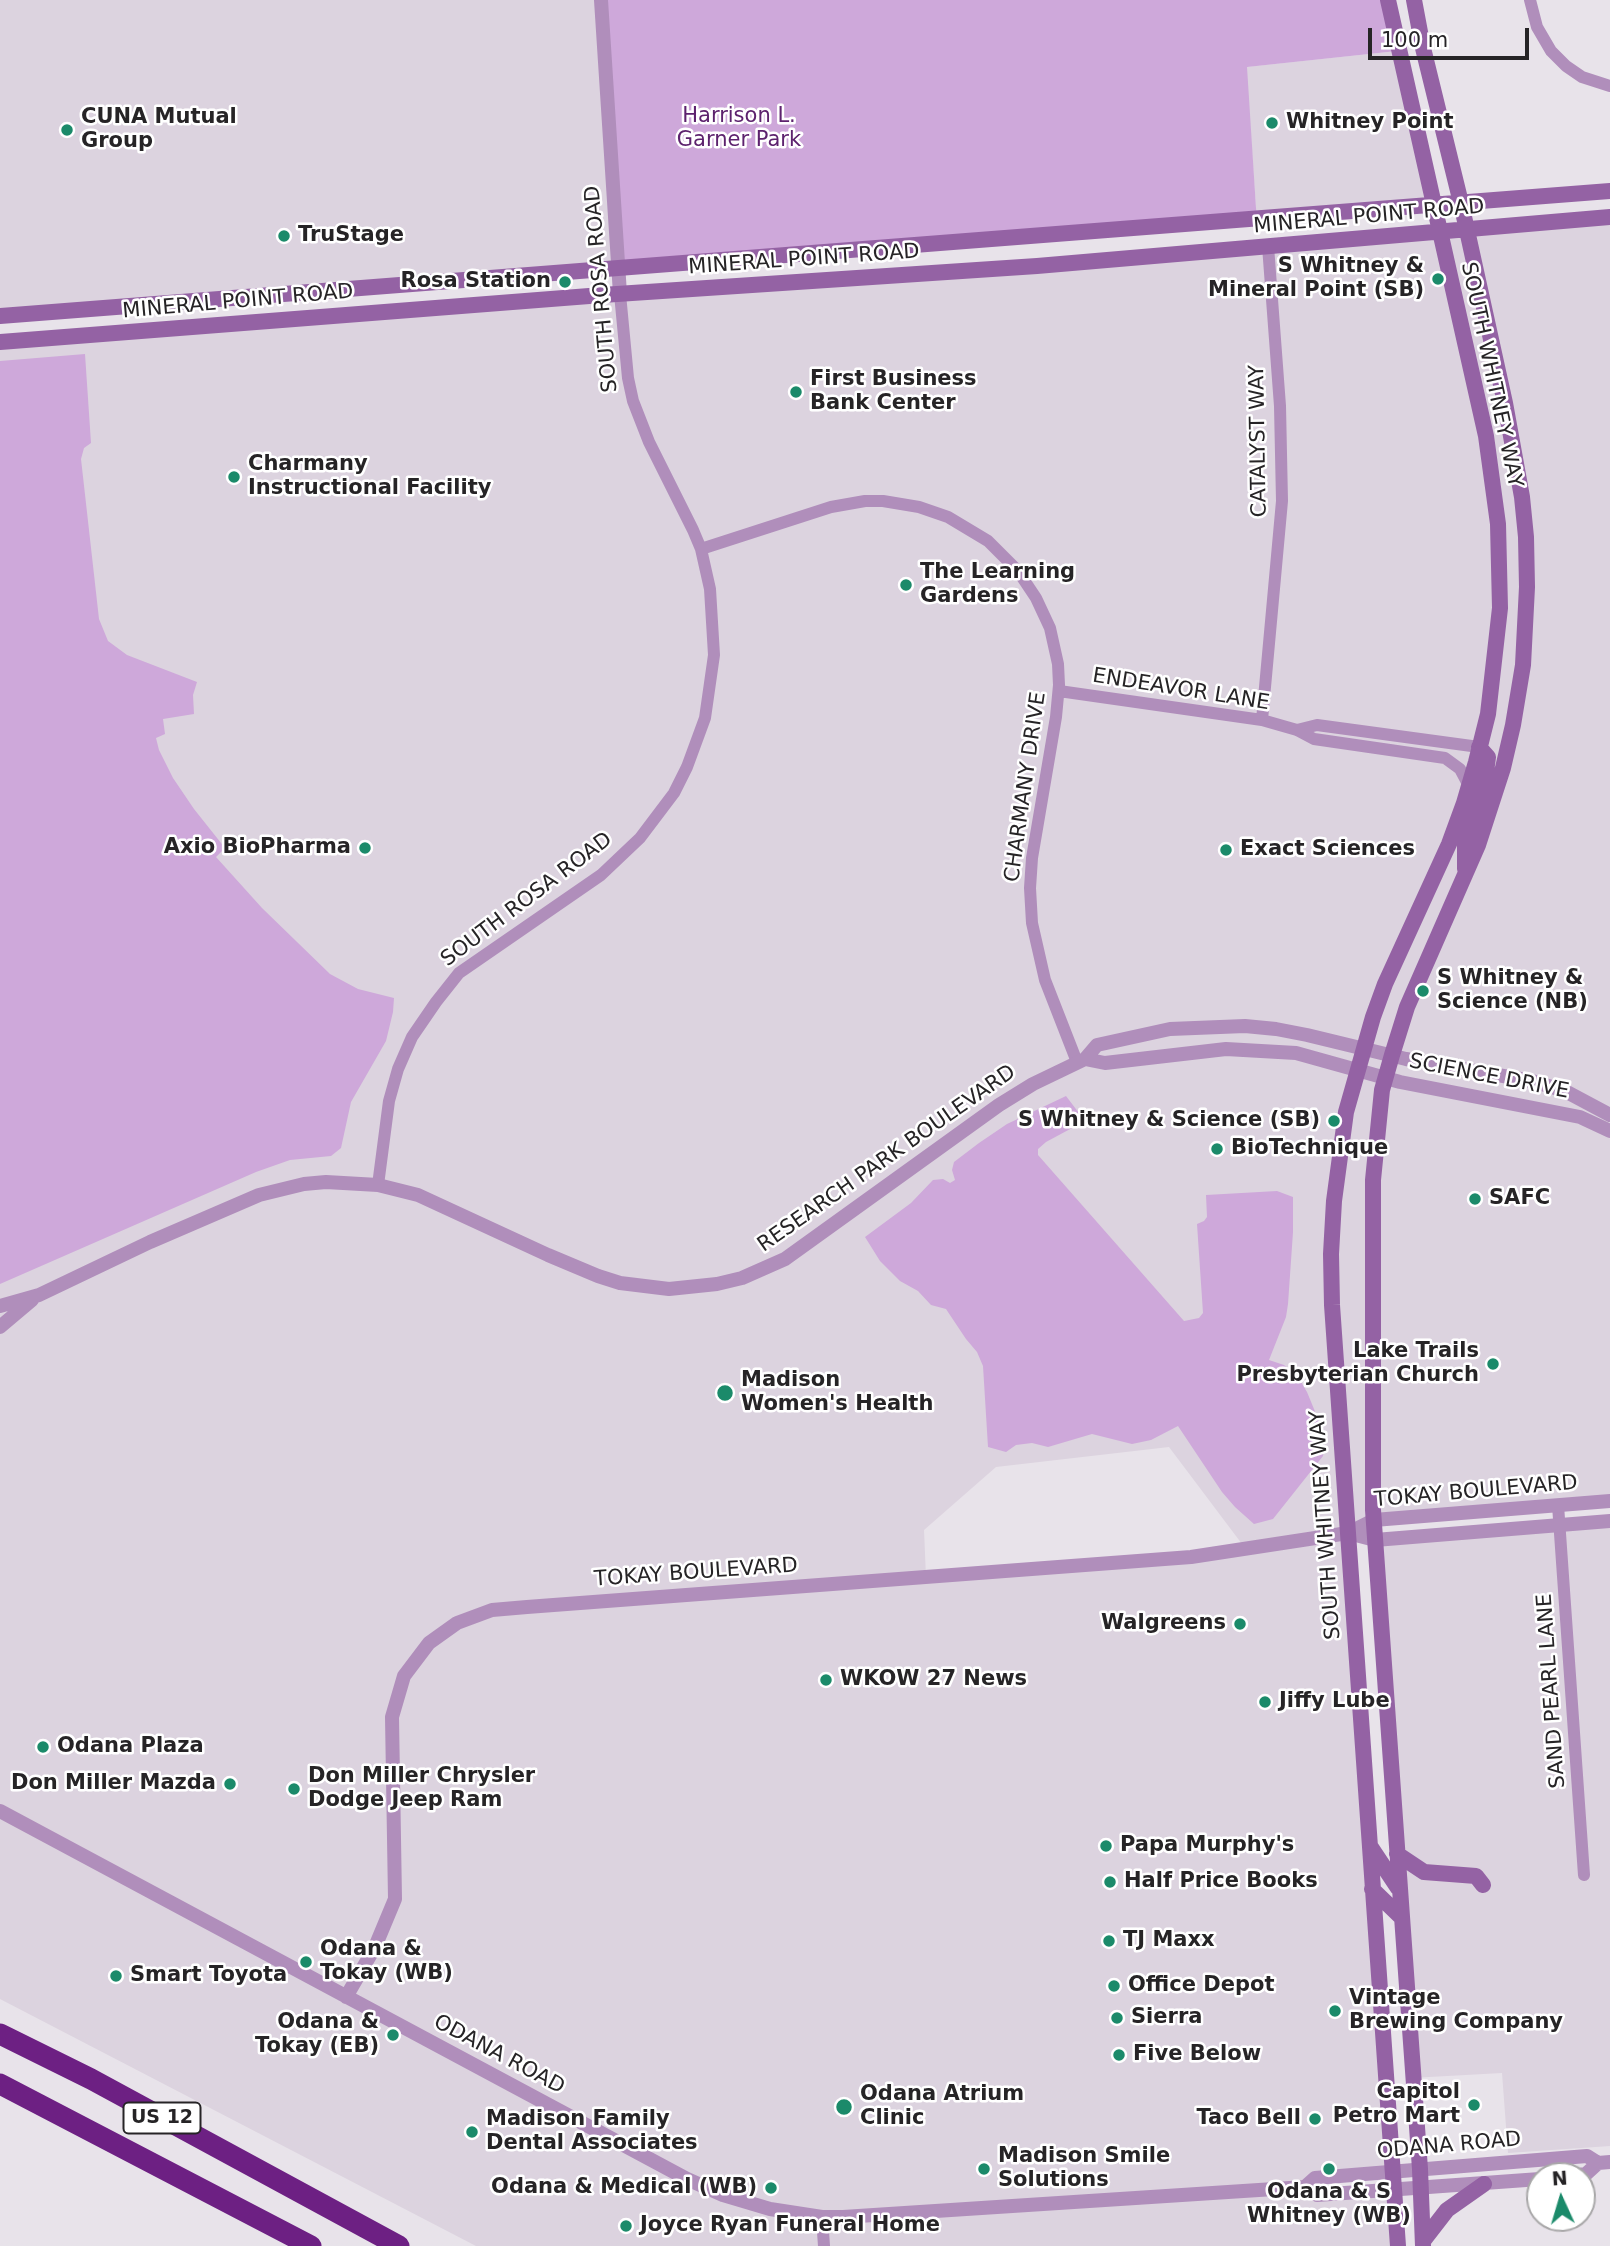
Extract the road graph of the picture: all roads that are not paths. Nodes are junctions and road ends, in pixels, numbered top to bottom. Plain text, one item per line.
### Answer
1 (601, 0) edge
2 (1388, 0) edge
3 (1414, 0) edge
4 (1530, 0) edge
5 (1610, 86) edge
6 (1610, 191) edge
7 (1461, 203) junction
8 (1433, 205) junction
9 (1610, 217) edge
10 (1467, 230) junction
11 (1439, 232) junction
12 (1268, 246) junction
13 (618, 267) junction
14 (620, 294) junction
15 (0, 316) edge
16 (0, 342) edge
17 (701, 549) junction
18 (1059, 691) junction
19 (1262, 720) junction
20 (1297, 730) junction
21 (1479, 747) junction
22 (1469, 786) junction
23 (1465, 878) junction
24 (1363, 1049) junction
25 (1392, 1055) junction
26 (1081, 1061) junction
27 (1358, 1069) junction
28 (1385, 1077) junction
29 (1610, 1115) edge
30 (1610, 1131) edge
31 (377, 1185) junction
32 (39, 1295) junction
33 (0, 1306) edge
34 (0, 1327) edge
35 (1610, 1501) edge
36 (1558, 1505) junction
37 (1374, 1520) junction
38 (1610, 1521) edge
39 (1560, 1525) junction
40 (1348, 1533) junction
41 (1375, 1540) junction
42 (0, 1811) edge
43 (1369, 1845) junction
44 (1397, 1854) junction
45 (1584, 1875) dead end
46 (1483, 1885) dead end
47 (1372, 1889) junction
48 (1400, 1891) junction
49 (1402, 1918) junction
50 (346, 1997) junction
51 (0, 2034) edge
52 (0, 2084) edge
53 (1604, 2163) edge
54 (1420, 2169) junction
55 (1392, 2171) junction
56 (1526, 2180) edge
57 (1484, 2183) junction
58 (1305, 2187) junction
59 (1420, 2188) junction
60 (1394, 2190) junction
61 (822, 2217) junction
62 (1423, 2243) edge
63 (311, 2246) edge
64 (399, 2246) edge
65 (824, 2246) edge
66 (1398, 2246) edge

1 - 13 street, SOUTH ROSA ROAD
2 - 8 main road, SOUTH WHITNEY WAY
3 - 7 main road, SOUTH WHITNEY WAY
4 - 5 street
6 - 7 main road, MINERAL POINT ROAD
7 - 8 main road, MINERAL POINT ROAD
7 - 10 main road, SOUTH WHITNEY WAY
8 - 11 main road, SOUTH WHITNEY WAY
8 - 13 main road, MINERAL POINT ROAD
9 - 10 main road, MINERAL POINT ROAD
10 - 11 main road, MINERAL POINT ROAD
10 - 23 main road, SOUTH WHITNEY WAY
11 - 12 main road, MINERAL POINT ROAD
11 - 21 main road, SOUTH WHITNEY WAY
12 - 14 main road, MINERAL POINT ROAD
12 - 19 street, CATALYST WAY
13 - 14 street, SOUTH ROSA ROAD
13 - 15 main road, MINERAL POINT ROAD
14 - 16 main road, MINERAL POINT ROAD
14 - 17 street, SOUTH ROSA ROAD
17 - 18 street, CHARMANY DRIVE
17 - 31 street, SOUTH ROSA ROAD
18 - 19 street, ENDEAVOR LANE
18 - 26 street, CHARMANY DRIVE
19 - 20 street, ENDEAVOR LANE
20 - 21 street, ENDEAVOR LANE
20 - 22 street, ENDEAVOR LANE
21 - 22 main road, SOUTH WHITNEY WAY
21 - 23 main road
22 - 24 main road, SOUTH WHITNEY WAY
23 - 25 main road, SOUTH WHITNEY WAY
24 - 25 street, SCIENCE DRIVE
24 - 26 street, RESEARCH PARK BOULEVARD
24 - 27 main road, SOUTH WHITNEY WAY
25 - 28 main road, SOUTH WHITNEY WAY
25 - 29 street, SCIENCE DRIVE
26 - 27 street
26 - 31 street, RESEARCH PARK BOULEVARD
27 - 28 street, SCIENCE DRIVE
27 - 40 main road, SOUTH WHITNEY WAY
28 - 30 street, SCIENCE DRIVE
28 - 37 main road, SOUTH WHITNEY WAY
31 - 32 street, RESEARCH PARK BOULEVARD
32 - 33 street, RESEARCH PARK BOULEVARD
32 - 34 street, RESEARCH PARK BOULEVARD
35 - 36 street, TOKAY BOULEVARD
36 - 37 street, TOKAY BOULEVARD
36 - 39 street, SAND PEARL LANE
37 - 40 street, TOKAY BOULEVARD
37 - 41 main road, SOUTH WHITNEY WAY
38 - 39 street, TOKAY BOULEVARD
39 - 41 street, TOKAY BOULEVARD
39 - 45 street, SAND PEARL LANE
40 - 41 street, TOKAY BOULEVARD
40 - 43 main road, SOUTH WHITNEY WAY
40 - 50 street, TOKAY BOULEVARD
41 - 44 main road, SOUTH WHITNEY WAY
42 - 50 street, ODANA ROAD
43 - 47 main road, SOUTH WHITNEY WAY
43 - 48 main road
44 - 46 main road
44 - 48 main road, SOUTH WHITNEY WAY
47 - 49 main road
47 - 55 main road, SOUTH WHITNEY WAY
48 - 49 main road, SOUTH WHITNEY WAY
49 - 54 main road, SOUTH WHITNEY WAY
50 - 61 street, ODANA ROAD
51 - 64 highway, US 12
52 - 63 highway, US 12
53 - 54 street, ODANA ROAD
54 - 55 street, ODANA ROAD
54 - 59 main road, SOUTH WHITNEY WAY
55 - 58 street, ODANA ROAD
55 - 60 main road, SOUTH WHITNEY WAY
56 - 57 street, ODANA ROAD
57 - 59 street, ODANA ROAD
57 - 62 main road
58 - 60 street, ODANA ROAD
58 - 61 street, ODANA ROAD
59 - 60 street, ODANA ROAD
59 - 62 main road, SOUTH WHITNEY WAY
60 - 66 main road, SOUTH WHITNEY WAY
61 - 65 street

